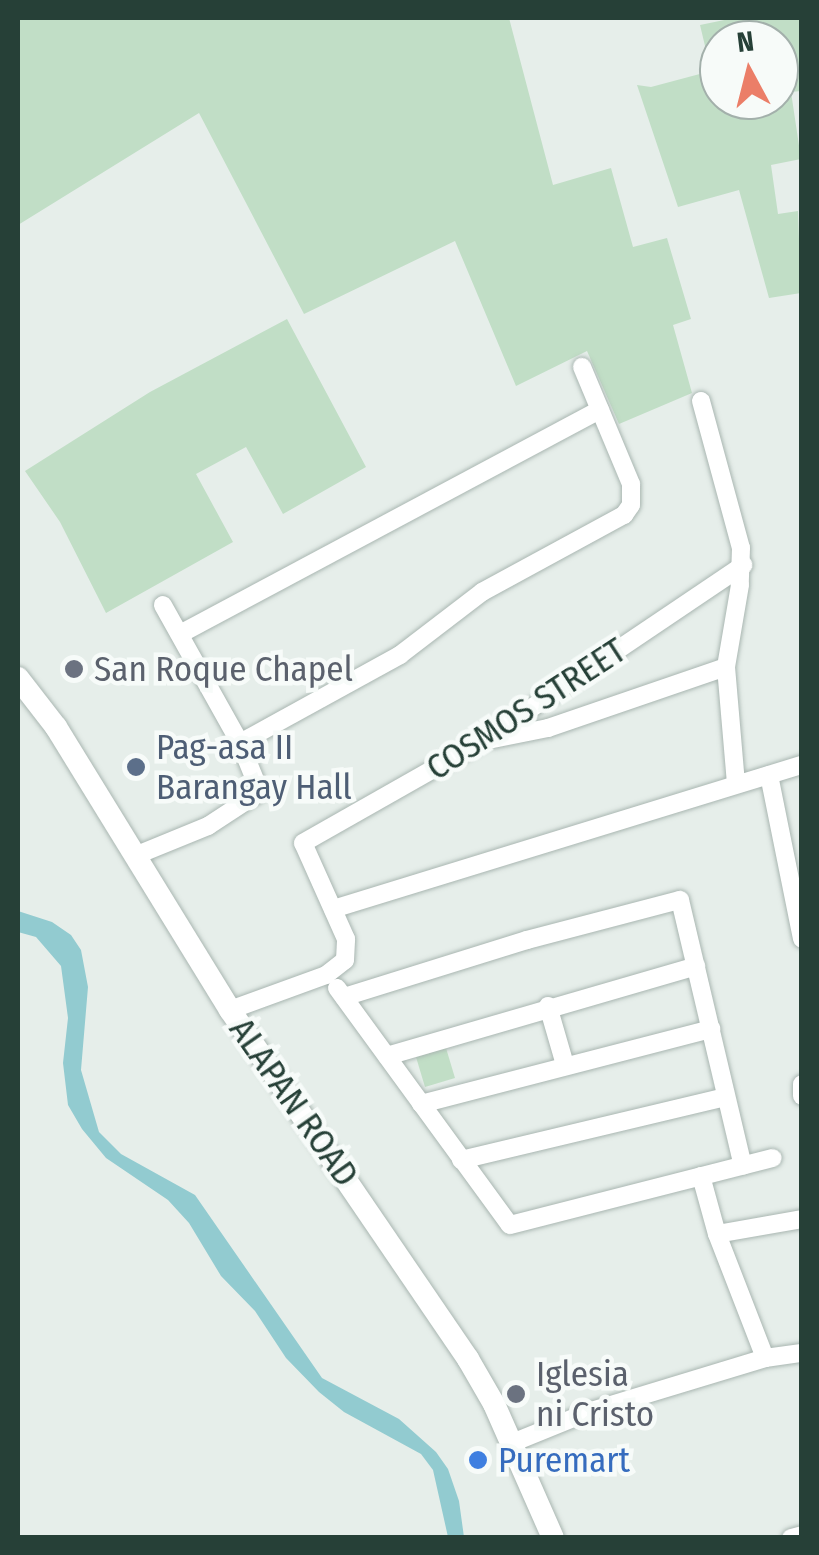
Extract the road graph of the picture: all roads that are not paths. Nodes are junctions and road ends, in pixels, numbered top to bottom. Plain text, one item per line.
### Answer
1 (582, 367) dead end
2 (701, 401) dead end
3 (600, 410) junction
4 (743, 565) junction
5 (163, 606) dead end
6 (180, 634) junction
7 (726, 667) junction
8 (18, 678) edge
9 (484, 740) junction
10 (240, 743) junction
11 (802, 765) edge
12 (769, 775) junction
13 (736, 784) junction
14 (137, 855) junction
15 (794, 859) edge
16 (333, 909) junction
17 (801, 936) edge
18 (696, 966) junction
19 (326, 975) junction
20 (344, 997) junction
21 (548, 1006) junction
22 (230, 1010) junction
23 (711, 1030) junction
24 (387, 1056) junction
25 (566, 1065) junction
26 (726, 1097) junction
27 (421, 1104) junction
28 (773, 1158) dead end
29 (462, 1160) junction
30 (744, 1166) junction
31 (701, 1176) junction
32 (802, 1219) edge
33 (717, 1234) junction
34 (802, 1353) edge
35 (765, 1358) junction
36 (512, 1443) junction
37 (802, 1535) edge
38 (552, 1538) edge
39 (791, 1538) edge

1 - 3 street
2 - 4 street
3 - 6 street
3 - 10 street
4 - 7 street
4 - 9 street, COSMOS STREET
5 - 6 street
6 - 10 street
7 - 9 street
7 - 13 street
8 - 14 street, ALAPAN ROAD
9 - 16 street, COSMOS STREET
10 - 14 street
11 - 12 street
12 - 13 street
12 - 15 street
13 - 16 street
14 - 22 street, ALAPAN ROAD
15 - 17 street
16 - 19 street
18 - 20 street
18 - 21 street
18 - 23 street
19 - 20 street
19 - 22 street
20 - 24 street
21 - 24 street
21 - 25 street
22 - 36 street, ALAPAN ROAD
23 - 25 street
23 - 26 street
24 - 27 street
25 - 27 street
26 - 29 street
26 - 30 street
27 - 29 street
28 - 30 street
29 - 31 street
30 - 31 street
31 - 33 street
32 - 33 street
33 - 35 street
34 - 35 street
35 - 36 street
36 - 38 street, ALAPAN ROAD
37 - 39 street

